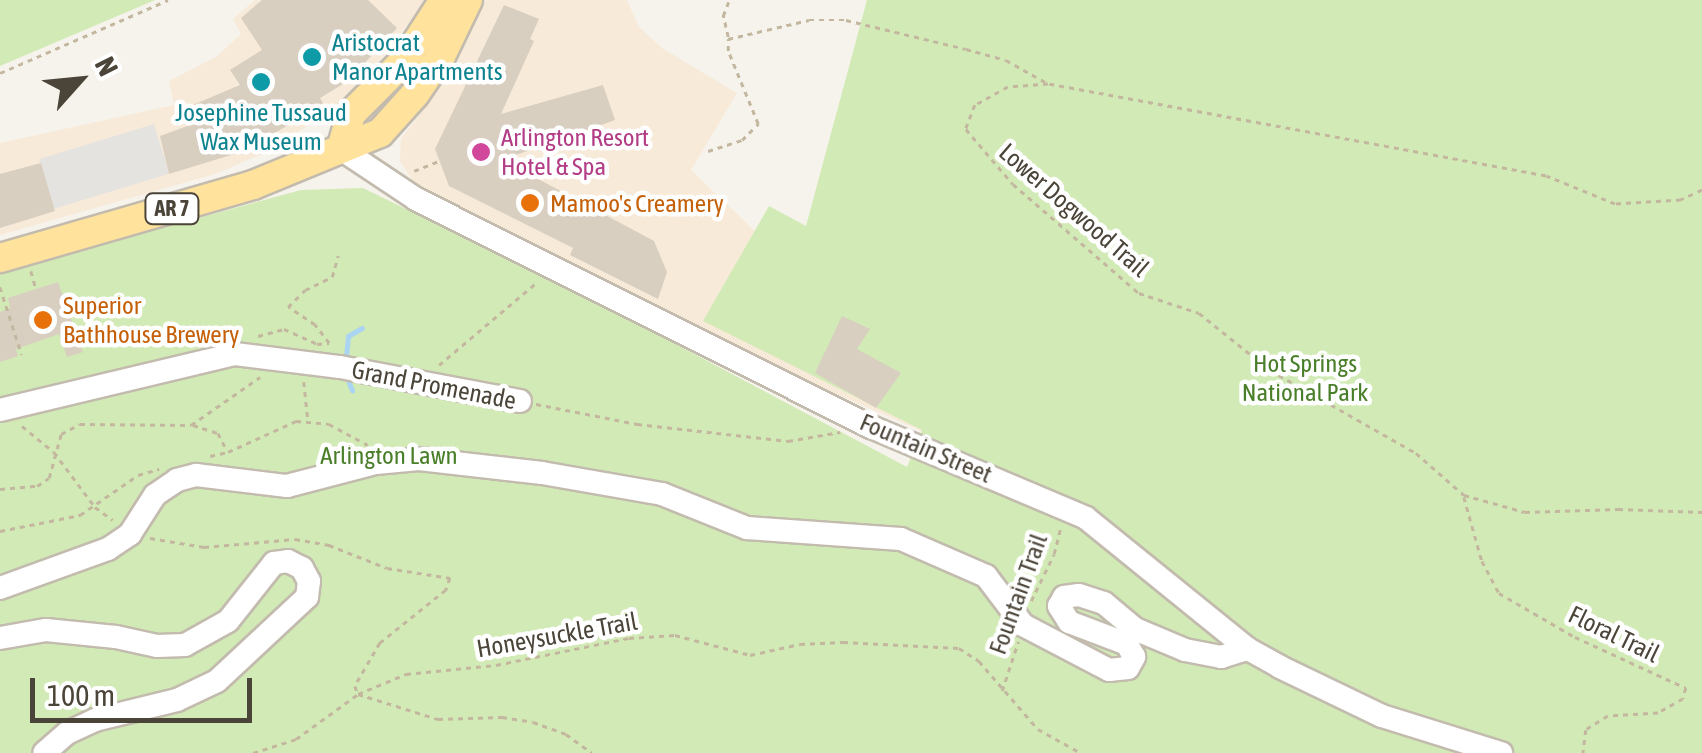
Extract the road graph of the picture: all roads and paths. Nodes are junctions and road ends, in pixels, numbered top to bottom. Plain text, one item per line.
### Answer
1 (168, 0) edge
2 (444, 0) edge
3 (468, 0) edge
4 (729, 0) edge
5 (728, 39) junction
6 (0, 73) edge
7 (1048, 84) junction
8 (341, 149) junction
9 (708, 151) dead end
10 (439, 162) dead end
11 (414, 171) dead end
12 (1702, 190) edge
13 (338, 256) dead end
14 (0, 258) edge
15 (552, 268) junction
16 (31, 270) dead end
17 (0, 287) edge
18 (36, 289) dead end
19 (235, 354) junction
20 (22, 355) dead end
21 (270, 356) junction
22 (305, 362) junction
23 (440, 364) dead end
24 (520, 401) joint
25 (0, 410) edge
26 (191, 425) junction
27 (871, 427) junction
28 (228, 452) dead end
29 (376, 463) junction
30 (0, 489) edge
31 (1464, 495) junction
32 (1065, 508) junction
33 (1702, 512) edge
34 (0, 588) edge
35 (1023, 625) junction
36 (0, 638) edge
37 (1248, 649) junction
38 (1002, 692) junction
39 (44, 753) edge
40 (254, 753) edge
41 (1081, 753) edge
42 (1501, 753) edge
43 (1582, 753) edge

1 - 6 path
2 - 8 main road
3 - 8 main road, AR 7
4 - 5 path
5 - 7 path
5 - 9 path
7 - 12 path, Lower Dogwood Trail
7 - 31 path, Lower Dogwood Trail
8 - 14 main road, AR 7
8 - 15 street, Fountain Street
10 - 11 path
13 - 19 path
15 - 23 path
15 - 27 street, Fountain Street
16 - 18 path
17 - 20 path
19 - 21 street, Grand Promenade
19 - 25 street, Grand Promenade
21 - 22 street, Grand Promenade
21 - 26 path
22 - 24 street, Grand Promenade
22 - 29 path
24 - 27 path, Grand Promenade
26 - 28 path
26 - 30 path
27 - 32 street, Fountain Street
29 - 34 street
29 - 35 street
31 - 33 path, Lower Dogwood Trail
31 - 43 path, Floral Trail
32 - 35 path, Fountain Trail
32 - 37 street, Fountain Street
35 - 37 street
35 - 38 path, Fountain Trail
36 - 39 street
37 - 42 street, Fountain Street
38 - 40 path, Honeysuckle Trail
38 - 41 path, Honeysuckle Trail

